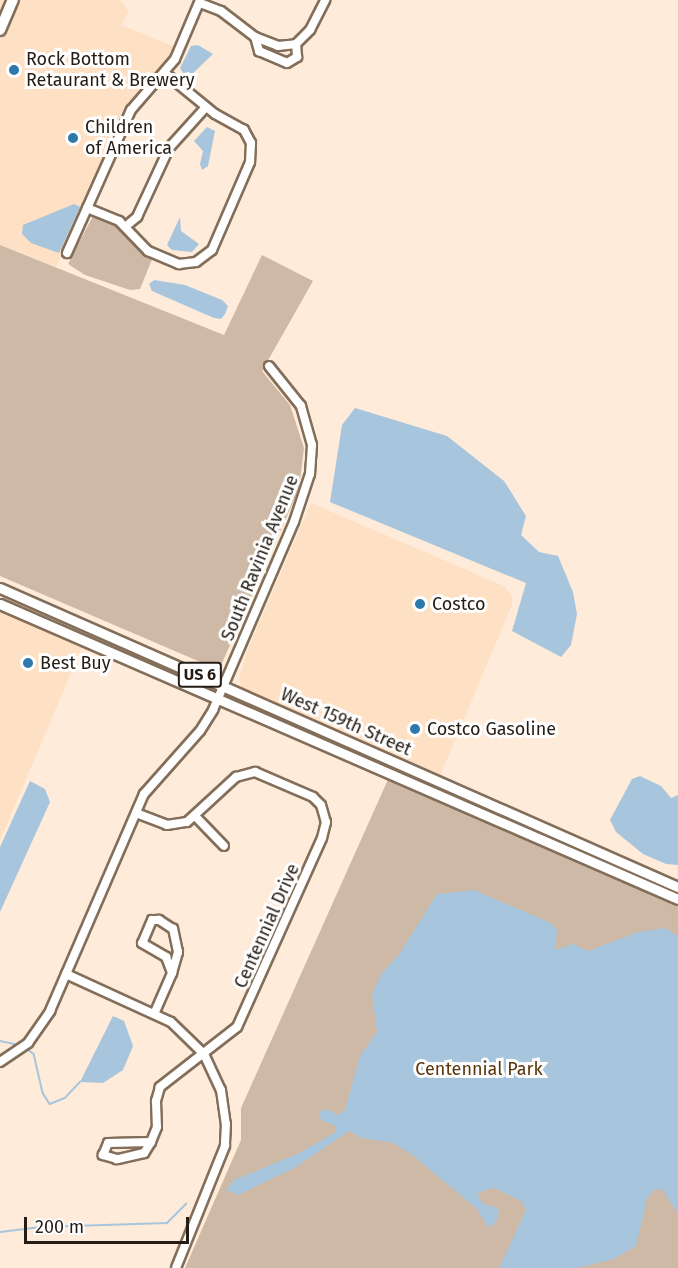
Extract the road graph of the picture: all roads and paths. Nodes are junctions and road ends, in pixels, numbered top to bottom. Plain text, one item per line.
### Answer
1 (13, 0) edge
2 (325, 0) edge
3 (200, 2) edge
4 (0, 30) edge
5 (255, 37) junction
6 (296, 44) junction
7 (165, 74) junction
8 (206, 107) junction
9 (87, 208) junction
10 (125, 227) junction
11 (67, 253) dead end
12 (269, 366) dead end
13 (0, 588) edge
14 (0, 604) edge
15 (224, 686) junction
16 (218, 700) junction
17 (136, 813) junction
18 (196, 817) junction
19 (225, 846) dead end
20 (678, 887) edge
21 (678, 899) edge
22 (172, 973) junction
23 (66, 974) junction
24 (155, 1012) junction
25 (204, 1054) junction
26 (0, 1062) edge
27 (151, 1142) junction
28 (176, 1268) edge

1 - 4 highway
2 - 6 street
3 - 5 street
3 - 7 street
5 - 6 street
5 - 6 street
7 - 8 street
7 - 9 street
8 - 10 street
8 - 10 street
9 - 10 street
9 - 11 street
12 - 15 street, South Ravinia Avenue
13 - 15 main road, West 159th Street / US 6
14 - 16 main road, West 159th Street / US 6
15 - 16 street, South Ravinia Avenue
15 - 20 main road, West 159th Street / US 6
16 - 17 street, South Ravinia Avenue
16 - 21 main road, West 159th Street / US 6
17 - 18 street
17 - 23 street, South Ravinia Avenue
18 - 19 street
18 - 25 street, Centennial Drive
22 - 22 street
22 - 24 street
23 - 24 street
23 - 26 street, South Ravinia Avenue
24 - 25 street
25 - 27 street, Centennial Drive
25 - 28 street
27 - 27 street

